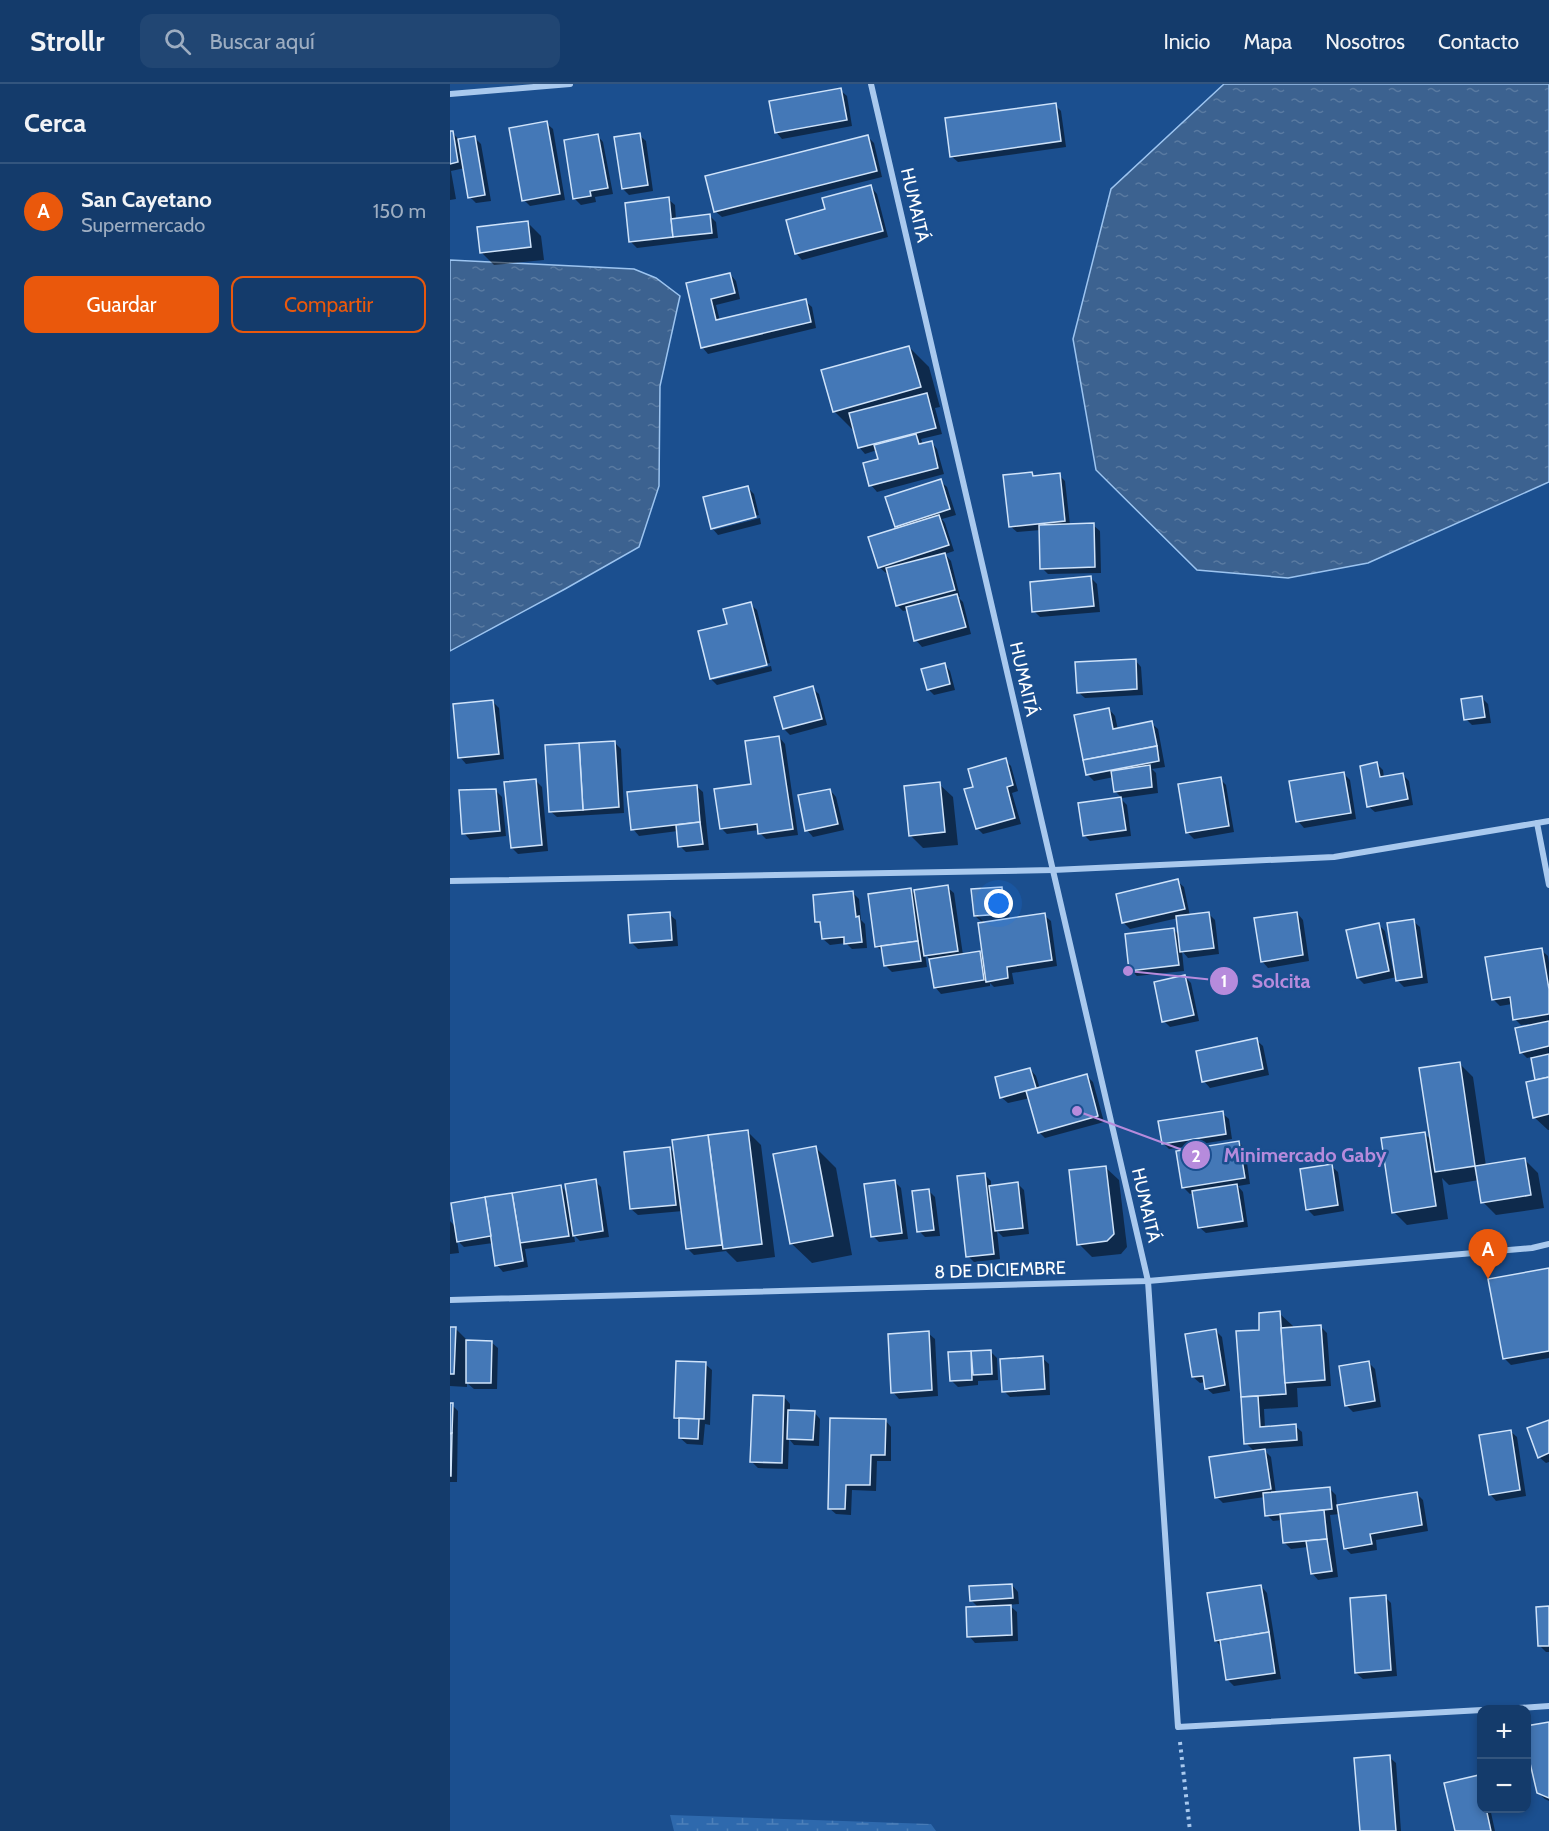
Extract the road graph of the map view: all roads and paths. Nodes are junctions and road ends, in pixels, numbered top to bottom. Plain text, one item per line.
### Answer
1 (570, 84) edge
2 (871, 84) edge
3 (450, 94) edge
4 (1549, 821) edge
5 (1537, 823) junction
6 (1053, 870) junction
7 (450, 881) edge
8 (1549, 885) edge
9 (1549, 1245) edge
10 (1148, 1281) junction
11 (450, 1299) edge
12 (1549, 1706) edge
13 (1531, 1707) edge
14 (1477, 1710) edge
15 (1178, 1727) junction
16 (1190, 1831) edge

1 - 3 street
2 - 6 street, HUMAITÁ
4 - 5 street
5 - 6 street
5 - 8 street
6 - 7 street
6 - 10 street, HUMAITÁ
9 - 10 street, 8 DE DICIEMBRE
10 - 11 street, 8 DE DICIEMBRE
10 - 15 street, HUMAITÁ
12 - 13 street
14 - 15 street
15 - 16 path

